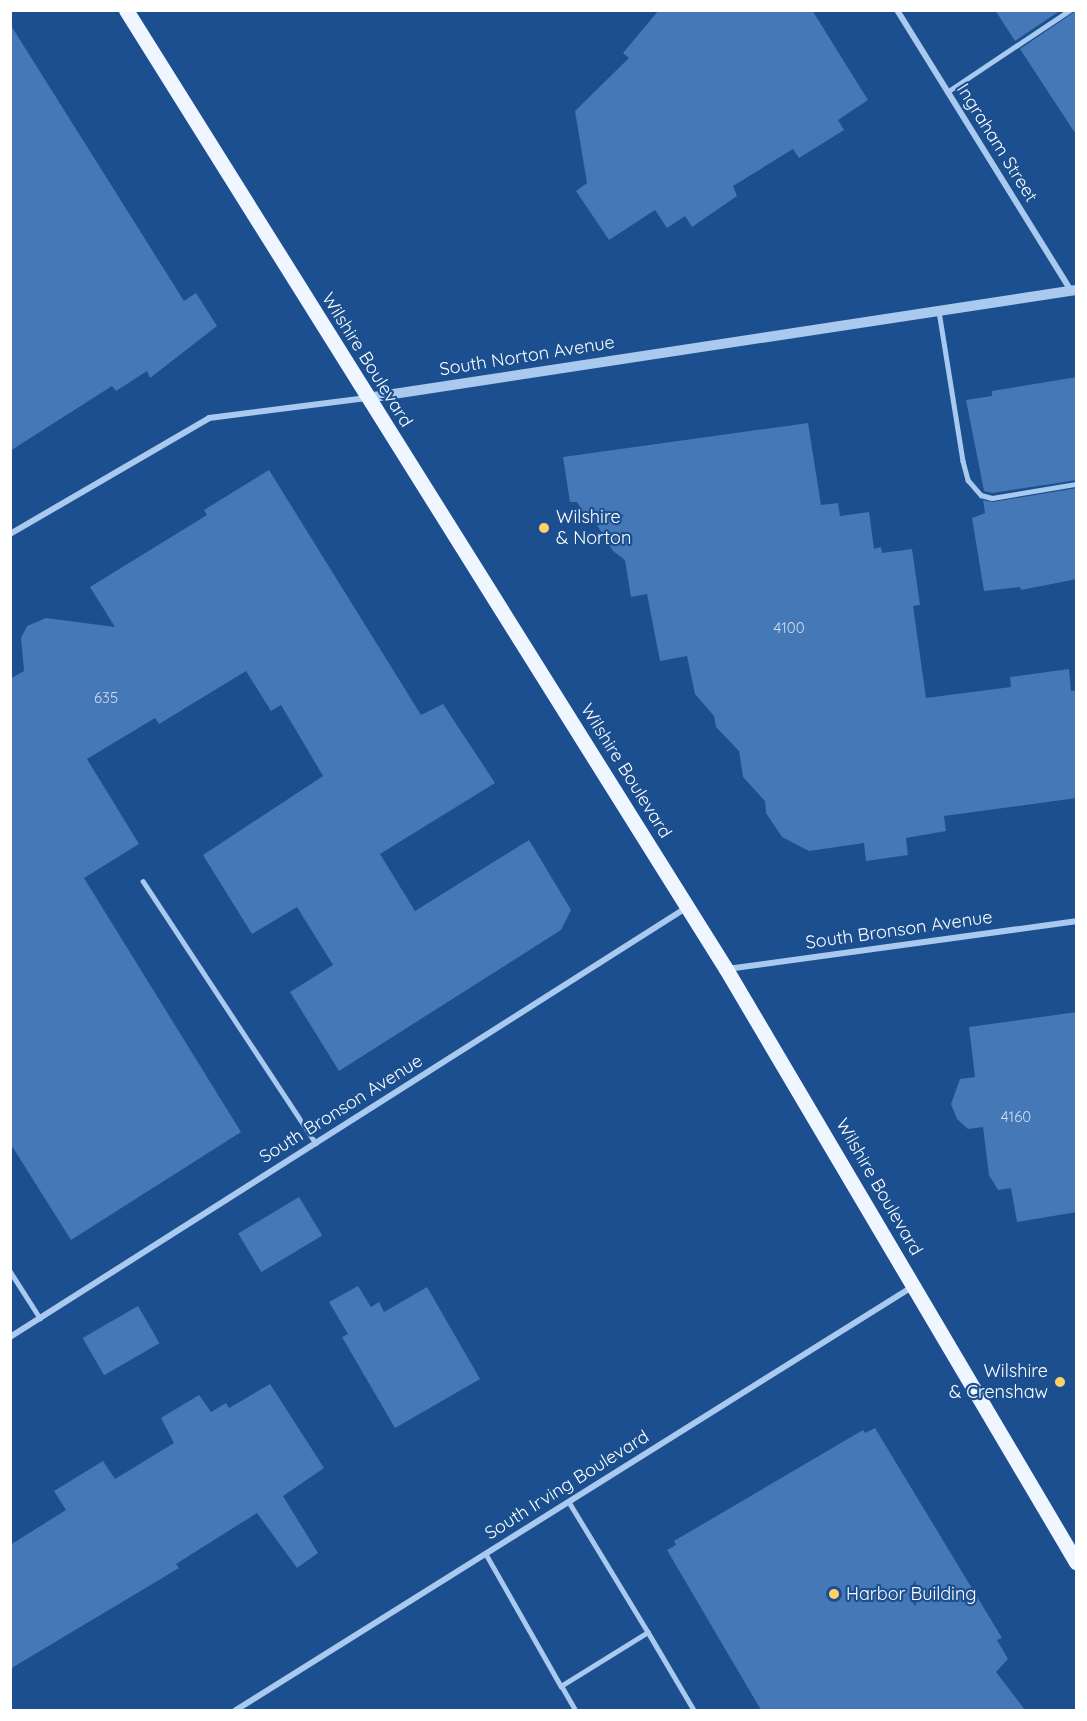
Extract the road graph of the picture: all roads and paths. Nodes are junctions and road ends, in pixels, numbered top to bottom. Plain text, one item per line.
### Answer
1 (126, 10) edge
2 (897, 10) edge
3 (1070, 10) edge
4 (948, 92) junction
5 (1074, 290) edge
6 (939, 310) junction
7 (367, 398) junction
8 (1077, 484) edge
9 (10, 534) edge
10 (143, 881) dead end
11 (687, 907) junction
12 (1077, 921) edge
13 (726, 969) junction
14 (316, 1143) junction
15 (10, 1271) edge
16 (914, 1286) junction
17 (40, 1318) junction
18 (10, 1337) edge
19 (569, 1502) junction
20 (486, 1554) junction
21 (1077, 1562) edge
22 (648, 1632) junction
23 (561, 1686) junction
24 (237, 1710) edge
25 (575, 1710) edge
26 (694, 1710) edge

1 - 7 main road, Wilshire Boulevard
2 - 4 street, Ingraham Street
3 - 4 lane
4 - 5 street, Ingraham Street
5 - 6 street, South Norton Avenue
6 - 7 street, South Norton Avenue
6 - 8 lane
7 - 9 street, South Norton Avenue
7 - 11 main road, Wilshire Boulevard
10 - 14 lane
11 - 13 main road, Wilshire Boulevard
11 - 14 street, South Bronson Avenue
12 - 13 street, South Bronson Avenue
13 - 16 main road, Wilshire Boulevard
14 - 17 street, South Bronson Avenue
15 - 17 lane
16 - 19 street, South Irving Boulevard
16 - 21 main road, Wilshire Boulevard
17 - 18 street, South Bronson Avenue
19 - 20 street, South Irving Boulevard
19 - 22 lane
20 - 23 lane
20 - 24 street, South Irving Boulevard
22 - 23 lane
22 - 26 lane
23 - 25 lane

